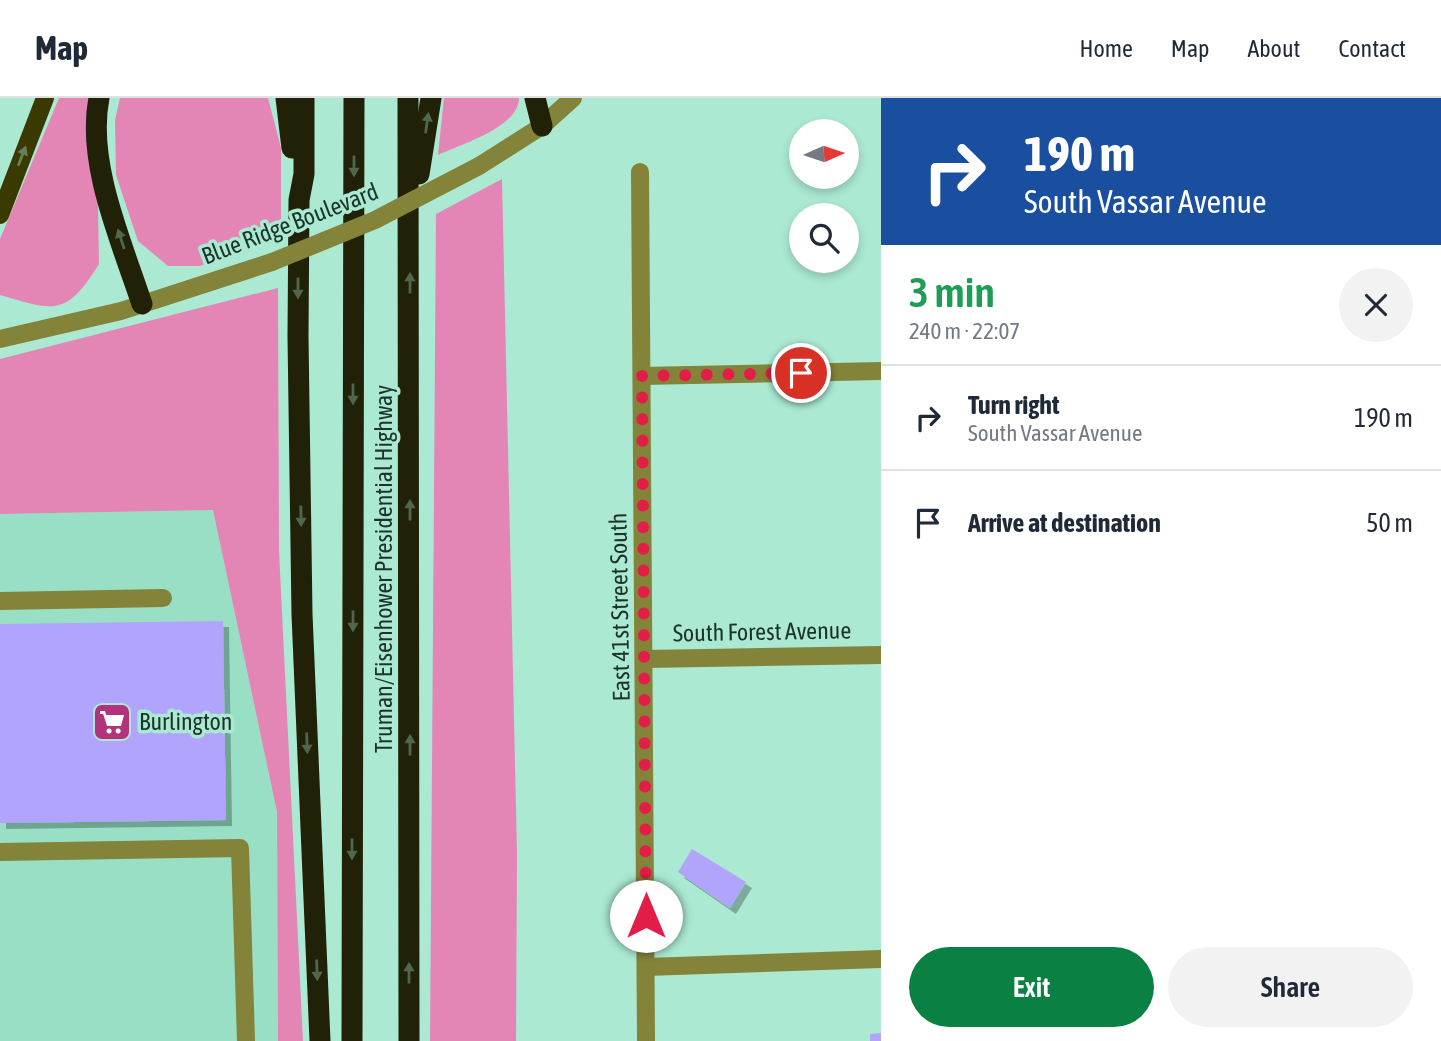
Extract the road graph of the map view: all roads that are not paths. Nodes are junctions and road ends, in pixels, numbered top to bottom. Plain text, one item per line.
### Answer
1 (45, 98) edge
2 (99, 98) edge
3 (286, 98) edge
4 (304, 98) edge
5 (354, 98) edge
6 (408, 98) edge
7 (430, 98) edge
8 (535, 98) edge
9 (573, 98) edge
10 (542, 126) junction
11 (640, 172) dead end
12 (299, 200) junction
13 (0, 215) edge
14 (410, 239) junction
15 (142, 304) junction
16 (0, 339) edge
17 (881, 371) edge
18 (642, 376) junction
19 (163, 598) dead end
20 (0, 601) edge
21 (881, 654) edge
22 (645, 659) junction
23 (0, 852) edge
24 (881, 959) edge
25 (646, 967) junction
26 (246, 1041) edge
27 (320, 1041) edge
28 (352, 1041) edge
29 (409, 1041) edge
30 (646, 1041) edge

13 -> 1 main road
15 -> 2 highway
3 - 12 highway
4 - 12 highway
5 -> 28 highway, Truman/Eisenhower Presidential Highway
6 - 14 highway, Truman/Eisenhower Presidential Highway
14 -> 7 highway
8 - 10 highway
9 - 10 street, Blue Ridge Boulevard
10 - 15 street, Blue Ridge Boulevard, bridge
11 - 18 street, East 41st Street South
12 -> 27 highway
29 -> 14 highway, Truman/Eisenhower Presidential Highway
15 - 16 street, Blue Ridge Boulevard
17 - 18 street
18 - 22 street, East 41st Street South
19 - 20 street
21 - 22 street, South Forest Avenue
22 - 25 street, East 41st Street South
23 - 26 street
24 - 25 street
25 - 30 street, East 41st Street South

